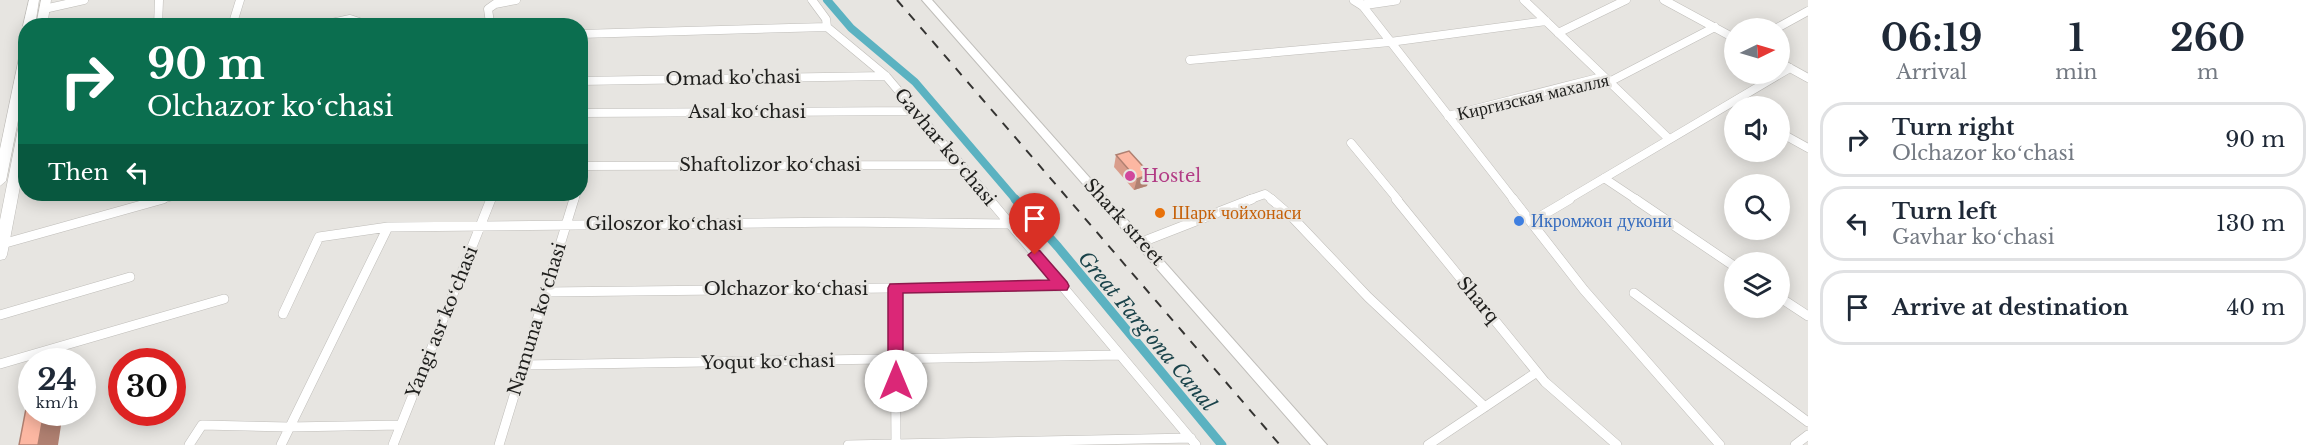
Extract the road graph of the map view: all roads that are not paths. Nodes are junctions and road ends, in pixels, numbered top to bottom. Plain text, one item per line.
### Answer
1 (34, 0) edge
2 (84, 0) edge
3 (159, 0) edge
4 (240, 0) edge
5 (516, 0) edge
6 (812, 0) edge
7 (927, 0) edge
8 (1354, 0) edge
9 (1396, 0) edge
10 (1524, 0) edge
11 (1626, 0) edge
12 (1664, 0) edge
13 (45, 4) edge
14 (1362, 5) junction
15 (1808, 11) edge
16 (31, 18) edge
17 (158, 18) edge
18 (234, 18) edge
19 (490, 18) edge
20 (1546, 21) junction
21 (1790, 21) edge
22 (827, 27) junction
23 (1714, 27) junction
24 (1724, 32) edge
25 (1558, 33) junction
26 (588, 34) edge
27 (1390, 42) junction
28 (1190, 60) dead end
29 (1790, 68) edge
30 (886, 76) junction
31 (1602, 77) junction
32 (1808, 78) edge
33 (588, 81) edge
34 (1765, 84) edge
35 (18, 88) edge
36 (1746, 96) edge
37 (1724, 109) edge
38 (914, 111) junction
39 (588, 113) edge
40 (1448, 116) junction
41 (1790, 138) edge
42 (1669, 140) junction
43 (1351, 143) dead end
44 (1808, 147) edge
45 (18, 161) edge
46 (959, 165) junction
47 (588, 166) edge
48 (1604, 178) junction
49 (0, 181) edge
50 (158, 201) edge
51 (490, 201) edge
52 (574, 201) edge
53 (1531, 222) junction
54 (566, 224) junction
55 (1009, 224) junction
56 (481, 226) junction
57 (388, 227) junction
58 (1142, 242) junction
59 (1, 250) edge
60 (1724, 259) edge
61 (130, 278) dead end
62 (1062, 286) junction
63 (895, 288) junction
64 (547, 291) junction
65 (1634, 293) dead end
66 (224, 299) dead end
67 (1790, 304) edge
68 (283, 314) dead end
69 (0, 315) edge
70 (1808, 316) edge
71 (1120, 355) junction
72 (896, 360) junction
73 (0, 364) edge
74 (524, 364) junction
75 (1537, 372) junction
76 (1485, 407) junction
77 (1808, 422) edge
78 (401, 425) junction
79 (290, 427) junction
80 (1808, 435) edge
81 (1194, 442) edge
82 (896, 444) edge
83 (189, 445) edge
84 (281, 445) edge
85 (393, 445) edge
86 (499, 445) edge
87 (848, 445) edge
88 (1320, 445) edge
89 (1428, 445) edge
90 (1617, 445) edge
91 (1720, 445) edge
92 (1795, 445) edge

1 - 16 highway
2 - 13 street
3 - 17 street
4 - 18 street
5 - 19 street
6 - 22 street, Gavhar koʻchasi
7 - 58 main road, Shark street
8 - 14 street
9 - 14 street
10 - 20 street
11 - 25 street
12 - 23 street
14 - 27 street
15 - 21 street
20 - 25 street
20 - 27 street
22 - 26 street
22 - 30 street, Gavhar koʻchasi
23 - 24 street
23 - 31 street, Киргизская махалля
25 - 31 street
27 - 28 street
27 - 40 street
29 - 32 street
30 - 33 street, Omad ko'chasi
30 - 38 street, Gavhar koʻchasi
31 - 40 street, Киргизская махалля
31 - 42 street
34 - 36 street
35 - 49 highway
37 - 42 street
38 - 39 street, Asal koʻchasi
38 - 46 street, Gavhar koʻchasi
40 - 53 street
41 - 44 street
42 - 48 street
43 - 75 street, Sharq
45 - 59 highway
46 - 47 street, Shaftolizor koʻchasi
46 - 55 street, Gavhar koʻchasi
48 - 53 street
48 - 60 street
50 - 59 street
51 - 56 street, Yangi asr koʻchasi
52 - 54 street, Namuna koʻchasi
53 - 91 street
54 - 55 street, Giloszor koʻchasi
54 - 56 street, Giloszor koʻchasi
54 - 64 street, Namuna koʻchasi
55 - 62 street, Gavhar koʻchasi
56 - 57 street, Giloszor koʻchasi
56 - 78 street, Yangi asr koʻchasi
57 - 68 street, Giloszor koʻchasi
57 - 79 street
58 - 76 street
58 - 88 main road, Shark street
61 - 69 street
62 - 63 street, Olchazor koʻchasi
62 - 71 street, Gavhar koʻchasi
63 - 64 street, Olchazor koʻchasi
63 - 72 street
64 - 74 street, Namuna koʻchasi
65 - 77 street
66 - 73 street
67 - 70 street
71 - 72 street, Yoqut koʻchasi
71 - 81 street, Gavhar koʻchasi
72 - 74 street, Yoqut koʻchasi
72 - 82 street
74 - 86 street, Namuna koʻchasi
75 - 76 street
75 - 90 street, Sharq
76 - 89 street
78 - 79 street
78 - 85 street, Yangi asr koʻchasi
79 - 83 street
79 - 84 street
80 - 92 street
81 - 82 street, Gavhar koʻchasi
82 - 87 street, Gavhar koʻchasi

